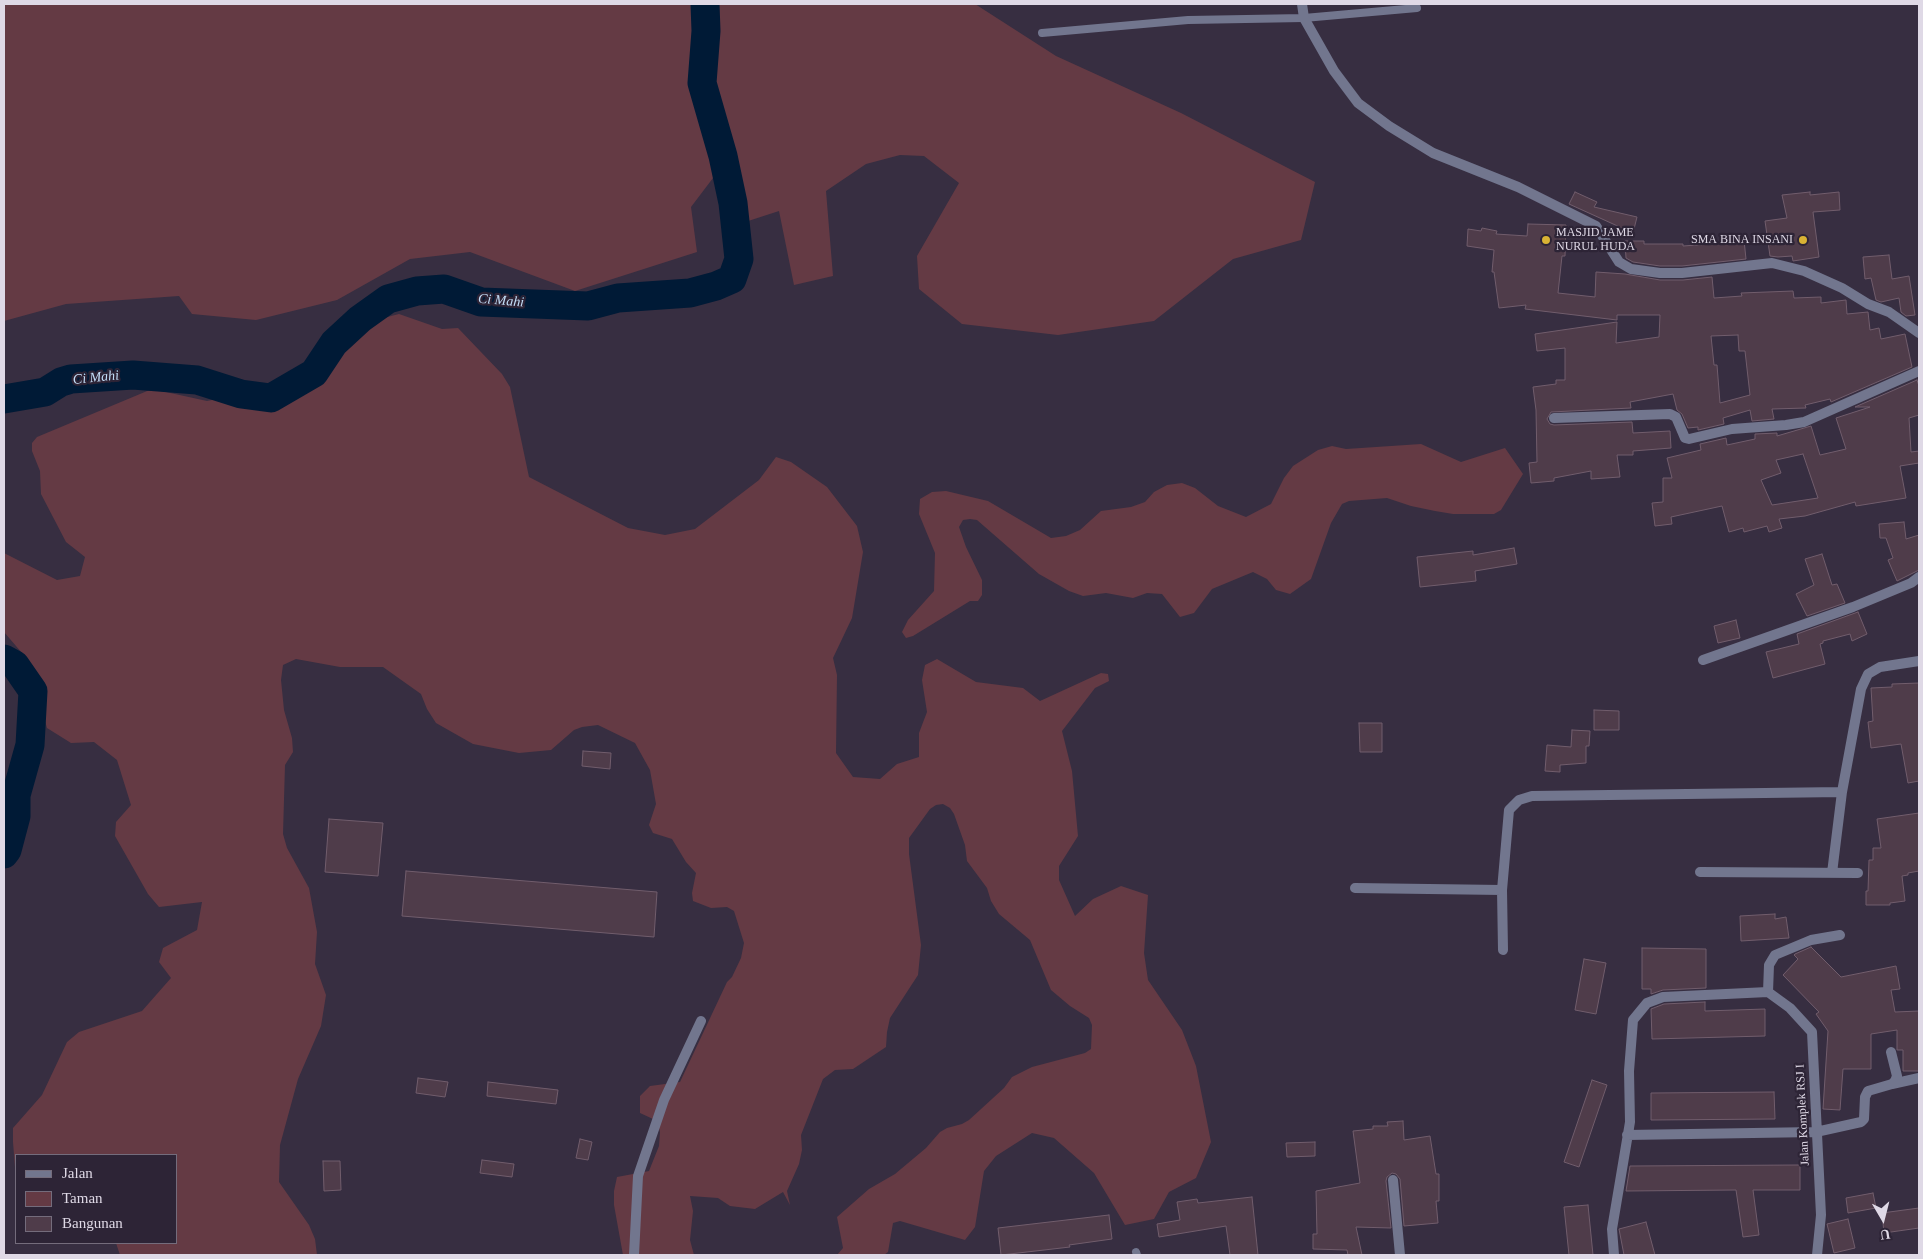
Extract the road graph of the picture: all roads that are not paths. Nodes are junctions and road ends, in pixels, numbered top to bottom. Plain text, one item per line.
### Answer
1 (1302, 4) edge
2 (1416, 8) dead end
3 (1304, 18) junction
4 (1042, 33) dead end
5 (1919, 333) edge
6 (1919, 371) edge
7 (1554, 418) dead end
8 (1919, 577) edge
9 (1703, 660) dead end
10 (1919, 661) edge
11 (1842, 792) junction
12 (1700, 872) dead end
13 (1832, 873) junction
14 (1858, 873) dead end
15 (1355, 888) dead end
16 (1502, 890) junction
17 (1840, 935) dead end
18 (1503, 950) dead end
19 (1768, 992) junction
20 (701, 1021) dead end
21 (1891, 1052) dead end
22 (1919, 1078) edge
23 (1892, 1084) junction
24 (1816, 1132) junction
25 (1627, 1134) junction
26 (1393, 1180) dead end
27 (634, 1255) edge
28 (1400, 1255) edge
29 (1614, 1255) edge
30 (1818, 1255) edge

1 - 3 street
2 - 3 lane
3 - 4 lane
3 - 5 street
6 - 7 street
8 - 9 street
10 - 11 street
11 - 13 street
11 - 16 street
12 - 13 street
13 - 14 street
15 - 16 street
16 - 18 street
17 - 19 street
19 - 24 street, Jalan Komplek RSJ I
19 - 25 street
20 - 27 street
21 - 23 street
22 - 23 street
23 - 24 street
24 - 25 street
24 - 30 street, Jalan Komplek RSJ I
25 - 29 street
26 - 28 street

